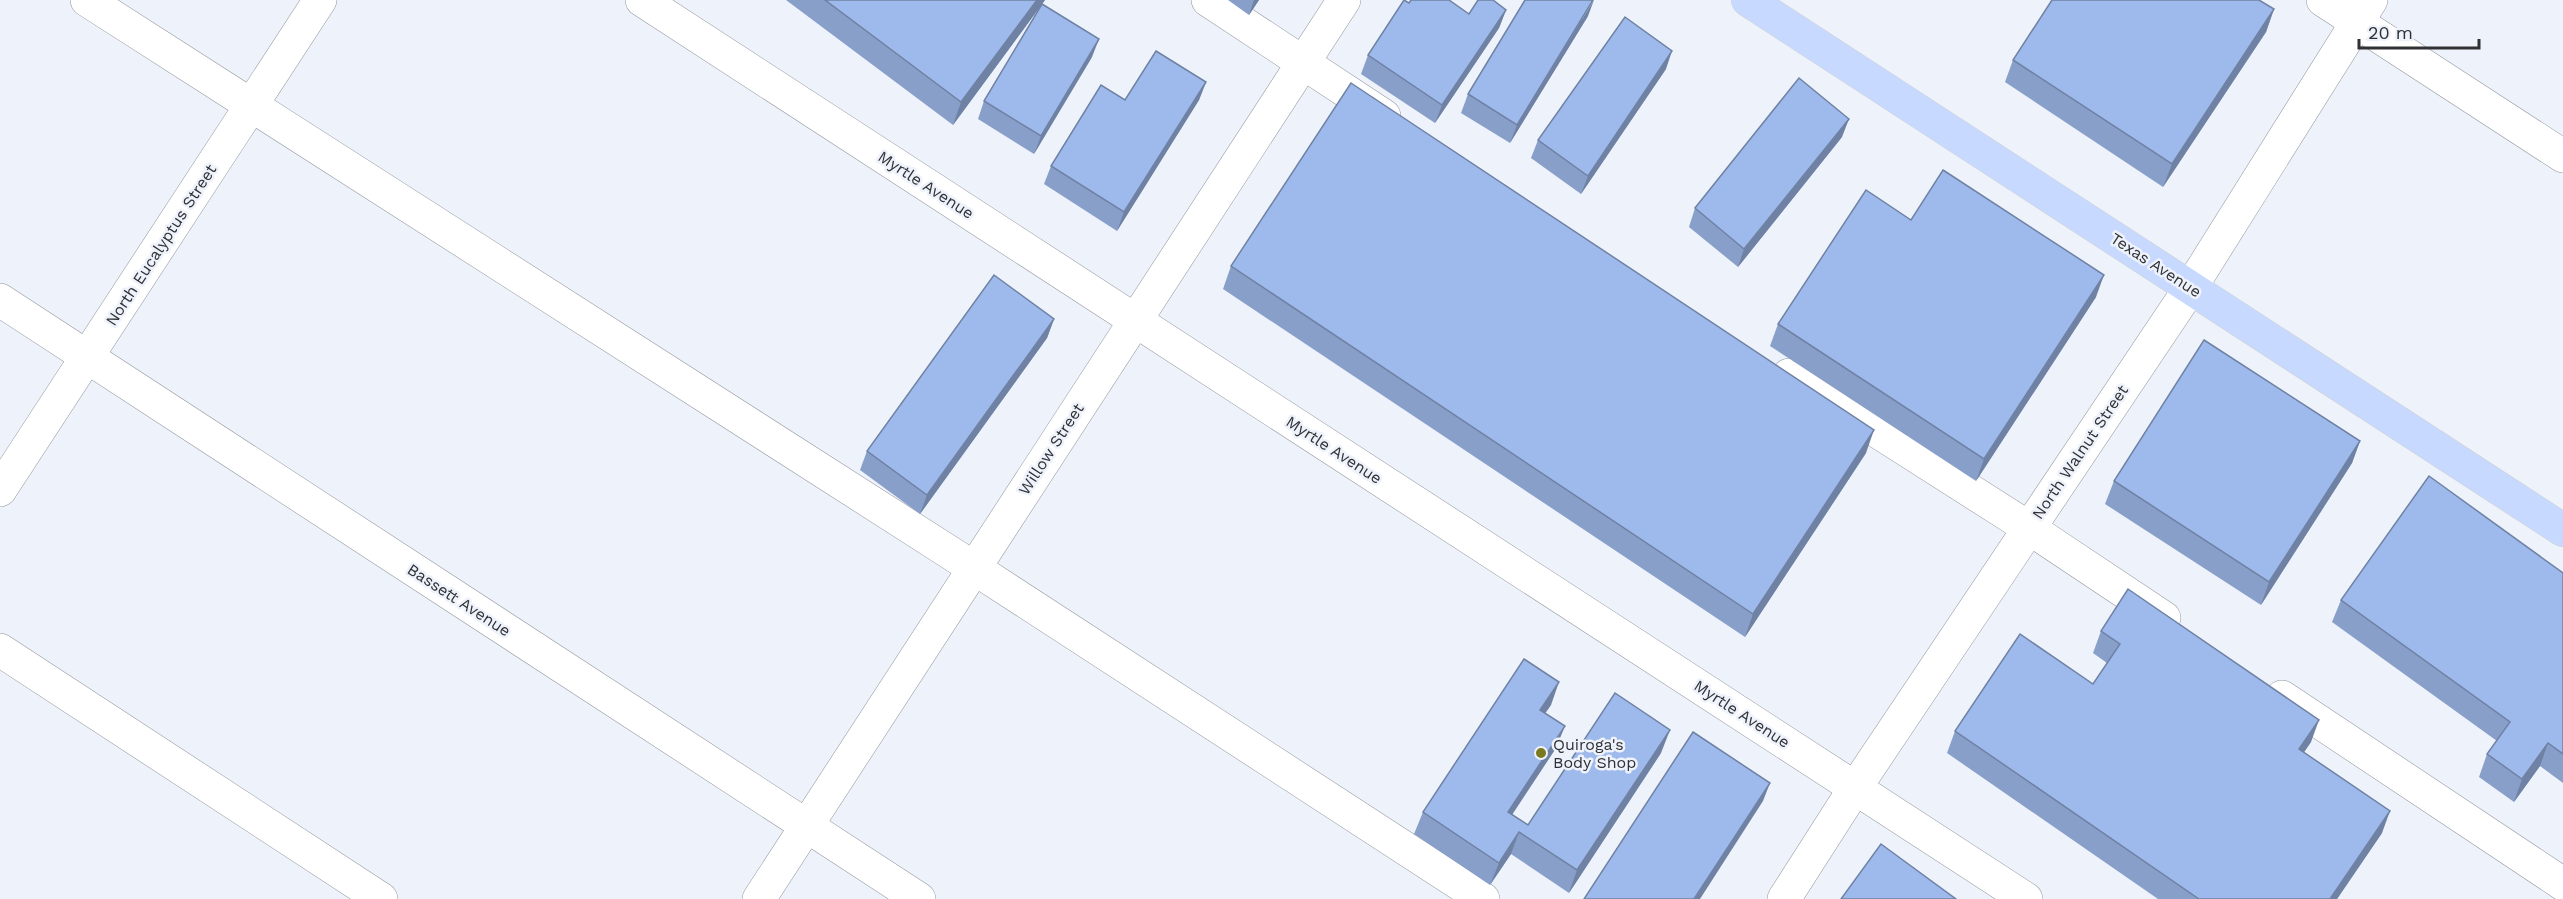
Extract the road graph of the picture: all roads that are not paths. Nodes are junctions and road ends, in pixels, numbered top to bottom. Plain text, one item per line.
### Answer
1 (87, 0) edge
2 (321, 0) edge
3 (642, 0) edge
4 (1208, 0) edge
5 (1749, 0) edge
6 (2323, 0) edge
7 (1340, 1) edge
8 (2364, 11) edge
9 (1303, 64) junction
10 (252, 106) junction
11 (1413, 135) edge
12 (2563, 156) edge
13 (2191, 287) junction
14 (0, 300) edge
15 (1135, 321) junction
16 (88, 358) junction
17 (1767, 361) edge
18 (0, 490) edge
19 (2029, 528) junction
20 (2563, 530) edge
21 (974, 568) junction
22 (2187, 634) edge
23 (0, 650) edge
24 (2256, 680) edge
25 (1855, 788) junction
26 (807, 826) junction
27 (2563, 885) edge
28 (381, 899) edge
29 (759, 899) edge
30 (919, 899) edge
31 (1483, 899) edge
32 (1784, 899) edge
33 (2026, 899) edge

1 - 10 street
2 - 10 street, North Eucalyptus Street
3 - 15 street, Myrtle Avenue
4 - 9 street
5 - 13 main road, Texas Avenue
6 - 8 street
7 - 9 street, Willow Street
8 - 12 street
8 - 13 street, North Walnut Street
9 - 11 street
9 - 15 street, Willow Street
10 - 16 street, North Eucalyptus Street
10 - 21 street
13 - 19 street, North Walnut Street
13 - 20 main road, Texas Avenue
14 - 16 street, Bassett Avenue
15 - 21 street, Willow Street
15 - 25 street, Myrtle Avenue
16 - 18 street, North Eucalyptus Street
16 - 26 street, Bassett Avenue
17 - 19 street
19 - 22 street
19 - 25 street, North Walnut Street
21 - 26 street, Willow Street
21 - 31 street
23 - 28 street
24 - 27 street
25 - 32 street, North Walnut Street
25 - 33 street, Myrtle Avenue
26 - 29 street, Willow Street
26 - 30 street, Bassett Avenue

